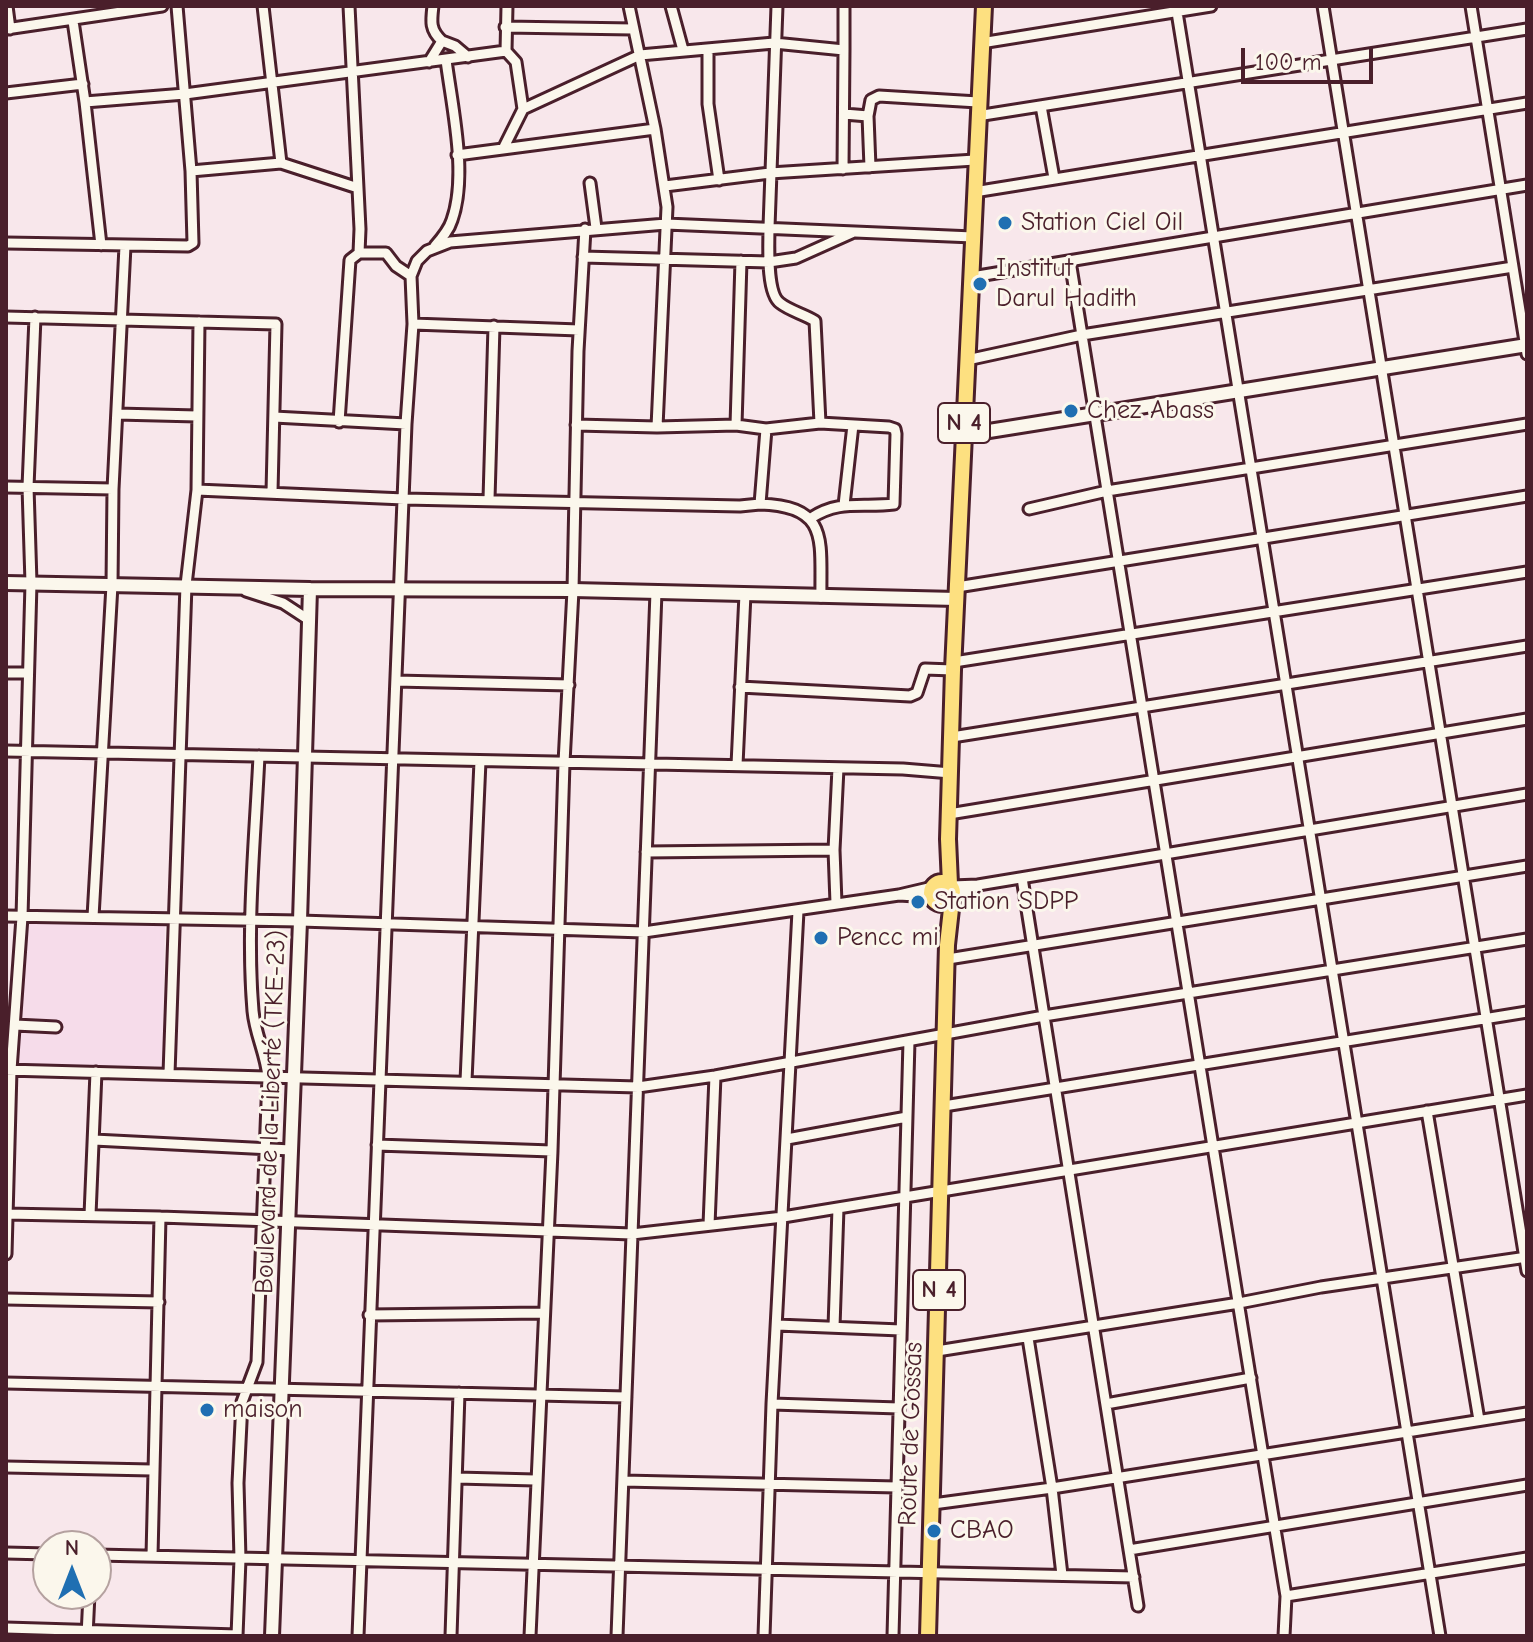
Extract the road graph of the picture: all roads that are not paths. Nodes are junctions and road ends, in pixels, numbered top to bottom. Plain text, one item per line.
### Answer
1 (7, 6) edge
2 (162, 6) edge
3 (177, 6) edge
4 (263, 6) edge
5 (349, 6) edge
6 (433, 6) edge
7 (507, 6) edge
8 (629, 6) edge
9 (671, 6) edge
10 (777, 6) edge
11 (844, 6) edge
12 (984, 6) edge
13 (1211, 6) edge
14 (1323, 6) edge
15 (1471, 6) edge
16 (1176, 9) edge
17 (73, 21) junction
18 (505, 27) junction
19 (8, 29) edge
20 (633, 29) junction
21 (1527, 29) edge
22 (1476, 37) junction
23 (442, 41) junction
24 (774, 43) junction
25 (981, 43) junction
26 (708, 49) junction
27 (683, 50) junction
28 (844, 50) junction
29 (506, 51) junction
30 (640, 55) junction
31 (468, 57) junction
32 (446, 60) junction
33 (1332, 60) junction
34 (429, 62) junction
35 (351, 71) junction
36 (271, 83) junction
37 (1188, 83) junction
38 (83, 84) junction
39 (6, 93) edge
40 (185, 94) junction
41 (85, 102) junction
42 (1527, 103) edge
43 (1041, 106) junction
44 (523, 109) junction
45 (977, 109) junction
46 (1487, 109) junction
47 (844, 114) junction
48 (868, 116) junction
49 (655, 129) junction
50 (1343, 132) junction
51 (503, 149) junction
52 (457, 155) junction
53 (1200, 155) junction
54 (975, 160) junction
55 (281, 163) junction
56 (870, 167) junction
57 (843, 169) junction
58 (191, 171) junction
59 (770, 173) junction
60 (1054, 178) junction
61 (719, 180) junction
62 (590, 183) dead end
63 (1527, 185) edge
64 (665, 186) junction
65 (358, 188) junction
66 (1500, 189) junction
67 (974, 192) junction
68 (1356, 213) junction
69 (666, 224) junction
70 (769, 227) junction
71 (596, 228) junction
72 (585, 229) junction
73 (856, 231) junction
74 (973, 237) junction
75 (1213, 237) junction
76 (6, 243) edge
77 (101, 245) junction
78 (125, 246) junction
79 (434, 248) junction
80 (359, 253) junction
81 (583, 257) junction
82 (666, 259) junction
83 (741, 261) junction
84 (1070, 261) junction
85 (769, 262) junction
86 (1513, 267) junction
87 (411, 276) junction
88 (972, 277) junction
89 (1369, 290) junction
90 (1522, 297) edge
91 (1226, 313) junction
92 (6, 317) edge
93 (35, 317) junction
94 (121, 319) junction
95 (199, 322) junction
96 (413, 324) junction
97 (494, 326) junction
98 (579, 330) junction
99 (1082, 335) junction
100 (1527, 348) edge
101 (967, 360) junction
102 (1382, 368) junction
103 (1239, 392) junction
104 (117, 414) junction
105 (1095, 414) junction
106 (197, 416) junction
107 (274, 417) junction
108 (339, 422) junction
109 (820, 423) junction
110 (406, 424) junction
111 (1527, 424) edge
112 (576, 425) junction
113 (736, 425) junction
114 (853, 425) junction
115 (657, 427) junction
116 (766, 429) junction
117 (964, 435) junction
118 (1394, 445) junction
119 (1251, 468) junction
120 (6, 487) edge
121 (28, 487) junction
122 (113, 489) junction
123 (197, 490) junction
124 (1107, 491) junction
125 (272, 492) junction
126 (1527, 496) edge
127 (404, 499) junction
128 (489, 499) junction
129 (575, 502) junction
130 (760, 504) junction
131 (844, 505) junction
132 (1029, 509) dead end
133 (1405, 516) junction
134 (811, 518) junction
135 (1262, 539) junction
136 (1119, 561) junction
137 (1527, 572) edge
138 (6, 583) edge
139 (31, 583) junction
140 (112, 585) junction
141 (186, 585) junction
142 (231, 588) junction
143 (310, 589) junction
144 (399, 589) junction
145 (1417, 589) junction
146 (573, 590) junction
147 (656, 592) junction
148 (957, 593) junction
149 (745, 594) junction
150 (821, 597) junction
151 (1274, 612) junction
152 (309, 620) junction
153 (1131, 635) junction
154 (1527, 646) edge
155 (1429, 662) junction
156 (954, 666) junction
157 (6, 673) edge
158 (28, 673) junction
159 (396, 681) junction
160 (1286, 684) junction
161 (569, 685) junction
162 (740, 687) junction
163 (1142, 707) junction
164 (1527, 719) edge
165 (1440, 733) junction
166 (952, 737) junction
167 (6, 751) edge
168 (26, 752) junction
169 (101, 753) junction
170 (179, 754) junction
171 (259, 756) junction
172 (306, 757) junction
173 (1298, 757) junction
174 (392, 760) junction
175 (480, 761) junction
176 (564, 763) junction
177 (650, 764) junction
178 (737, 765) junction
179 (838, 768) junction
180 (951, 773) junction
181 (1154, 780) junction
182 (1527, 794) edge
183 (1452, 806) junction
184 (949, 814) junction
185 (1309, 830) junction
186 (834, 850) junction
187 (646, 852) junction
188 (1166, 854) junction
189 (1527, 866) edge
190 (1463, 876) junction
191 (1022, 878) junction
192 (943, 892) junction
193 (1321, 899) junction
194 (836, 903) junction
195 (798, 911) junction
196 (6, 916) edge
197 (22, 917) junction
198 (93, 917) junction
199 (174, 919) junction
200 (251, 921) junction
201 (300, 921) junction
202 (1177, 922) junction
203 (386, 924) junction
204 (472, 927) junction
205 (559, 929) junction
206 (644, 932) junction
207 (1527, 939) edge
208 (1032, 945) junction
209 (1475, 947) junction
210 (947, 952) junction
211 (1332, 970) junction
212 (1189, 993) junction
213 (1527, 1012) edge
214 (1044, 1016) junction
215 (1486, 1019) junction
216 (15, 1025) junction
217 (56, 1027) dead end
218 (946, 1034) junction
219 (909, 1041) junction
220 (1344, 1041) junction
221 (790, 1062) junction
222 (1200, 1064) junction
223 (9, 1070) edge
224 (96, 1072) junction
225 (169, 1074) junction
226 (715, 1076) junction
227 (268, 1077) junction
228 (294, 1077) junction
229 (379, 1079) junction
230 (466, 1081) junction
231 (554, 1085) junction
232 (638, 1087) junction
233 (1055, 1087) junction
234 (1527, 1095) edge
235 (1499, 1100) junction
236 (944, 1106) junction
237 (1427, 1111) junction
238 (907, 1117) junction
239 (1357, 1123) junction
240 (787, 1139) junction
241 (94, 1140) junction
242 (377, 1145) junction
243 (1213, 1145) junction
244 (265, 1147) junction
245 (291, 1150) junction
246 (552, 1151) junction
247 (1068, 1169) junction
248 (941, 1192) junction
249 (905, 1197) junction
250 (838, 1208) junction
251 (7, 1214) edge
252 (90, 1215) junction
253 (160, 1217) junction
254 (783, 1217) junction
255 (262, 1222) junction
256 (288, 1223) junction
257 (709, 1225) junction
258 (373, 1226) junction
259 (547, 1231) junction
260 (632, 1234) junction
261 (6, 1254) edge
262 (1526, 1258) edge
263 (1454, 1269) junction
264 (1527, 1271) edge
265 (1382, 1280) junction
266 (6, 1299) edge
267 (159, 1302) junction
268 (1239, 1303) junction
269 (543, 1313) junction
270 (369, 1315) junction
271 (777, 1325) junction
272 (1094, 1326) junction
273 (834, 1327) junction
274 (901, 1330) junction
275 (1028, 1338) junction
276 (937, 1351) junction
277 (1251, 1378) junction
278 (6, 1383) edge
279 (157, 1387) junction
280 (247, 1388) junction
281 (282, 1389) junction
282 (366, 1391) junction
283 (459, 1393) junction
284 (539, 1395) junction
285 (626, 1397) junction
286 (772, 1404) junction
287 (1106, 1404) junction
288 (899, 1408) junction
289 (1527, 1413) edge
290 (1479, 1420) junction
291 (1407, 1432) junction
292 (1264, 1454) junction
293 (6, 1467) edge
294 (152, 1470) junction
295 (457, 1478) junction
296 (1118, 1478) junction
297 (535, 1480) junction
298 (623, 1481) junction
299 (769, 1484) junction
300 (1527, 1485) edge
301 (897, 1487) junction
302 (1052, 1488) junction
303 (1418, 1502) junction
304 (933, 1504) junction
305 (1275, 1526) junction
306 (1129, 1550) junction
307 (6, 1553) edge
308 (32, 1554) edge
309 (112, 1555) edge
310 (152, 1556) junction
311 (1527, 1558) edge
312 (240, 1559) junction
313 (275, 1560) junction
314 (360, 1561) junction
315 (454, 1563) junction
316 (532, 1565) junction
317 (619, 1566) junction
318 (767, 1570) junction
319 (894, 1572) junction
320 (930, 1573) junction
321 (1430, 1573) junction
322 (1062, 1575) junction
323 (1134, 1577) junction
324 (1286, 1596) junction
325 (1138, 1606) dead end
326 (88, 1610) edge
327 (6, 1628) edge
328 (87, 1633) edge
329 (157, 1634) edge
330 (237, 1636) edge
331 (272, 1636) edge
332 (358, 1636) edge
333 (451, 1636) edge
334 (530, 1636) edge
335 (617, 1636) edge
336 (764, 1636) edge
337 (893, 1636) edge
338 (928, 1636) edge
339 (1284, 1636) edge
340 (1440, 1636) edge

1 - 19 street
2 - 17 street
3 - 40 street
4 - 36 street
5 - 35 street
6 - 23 street
7 - 18 street
8 - 20 street
9 - 27 street
10 - 24 street
11 - 28 street
12 - 25 main road, N 4
13 - 16 street
14 - 33 street
15 - 22 street
16 - 25 street
16 - 37 street
17 - 19 street
17 - 38 street
18 - 20 street
18 - 29 street
20 - 30 street
21 - 22 street
22 - 33 street
22 - 46 street
23 - 31 street
23 - 34 street
24 - 26 street
24 - 28 street
24 - 59 street
25 - 45 main road, N 4
26 - 27 street
26 - 61 street
27 - 30 street
28 - 47 street
29 - 31 street
29 - 44 street
30 - 44 street
30 - 49 street
31 - 32 street
32 - 34 street
32 - 52 street
33 - 37 street
33 - 50 street
34 - 35 street
35 - 36 street
35 - 65 street
36 - 40 street
36 - 55 street
37 - 43 street
37 - 53 street
38 - 39 street
38 - 41 street
40 - 41 street
40 - 58 street
41 - 77 street
42 - 46 street
43 - 45 street
43 - 60 street
44 - 51 street
45 - 48 street
45 - 54 main road, N 4
46 - 50 street
46 - 66 street
47 - 48 street
47 - 57 street
48 - 56 street
49 - 51 street
49 - 64 street
50 - 53 street
50 - 68 street
51 - 52 street
52 - 79 street
53 - 60 street
53 - 75 street
54 - 56 street
54 - 67 main road, N 4
55 - 58 street
55 - 65 street
56 - 57 street
57 - 59 street
58 - 78 street
59 - 61 street
59 - 70 street
60 - 67 street
61 - 64 street
62 - 71 street
63 - 66 street
64 - 69 street
65 - 80 street
66 - 68 street
66 - 86 street
67 - 74 main road, N 4
68 - 75 street
68 - 89 street
69 - 70 street
69 - 71 street
69 - 82 street
70 - 73 street
70 - 85 street
71 - 72 street
72 - 79 street
72 - 81 street
73 - 74 street
73 - 85 street
74 - 88 main road, N 4
75 - 84 street
75 - 91 street
76 - 77 street
77 - 78 street
78 - 94 street
79 - 87 street
80 - 87 street
80 - 108 street
81 - 82 street
81 - 98 street
82 - 83 street
82 - 115 street
83 - 85 street
83 - 113 street
84 - 88 street
84 - 99 street
85 - 109 street
86 - 89 street
86 - 90 street
87 - 96 street
88 - 101 main road, N 4
89 - 91 street
89 - 102 street
90 - 100 street
91 - 99 street
91 - 103 street
92 - 93 street
93 - 94 street
93 - 121 street
94 - 95 street
94 - 104 street
95 - 106 street
95 - 107 street
96 - 97 street
96 - 110 street
97 - 98 street
97 - 128 street
98 - 112 street
99 - 101 street
99 - 105 street
100 - 102 street
101 - 117 main road, N 4
102 - 103 street
102 - 118 street
103 - 105 street
103 - 119 street
104 - 106 street
104 - 122 street
105 - 117 street
105 - 124 street
106 - 123 street
107 - 108 street
107 - 125 street
108 - 110 street
109 - 114 street
109 - 116 street
110 - 127 street
111 - 118 street
112 - 115 street
112 - 129 street
113 - 115 street
113 - 116 street
114 - 131 street
114 - 131 street
116 - 130 street
117 - 148 main road, N 4
118 - 119 street
118 - 133 street
119 - 124 street
119 - 135 street
120 - 121 street
121 - 122 street
121 - 139 street
122 - 140 street
123 - 125 street
123 - 141 street
124 - 132 street
124 - 136 street
125 - 127 street
126 - 133 street
127 - 128 street
127 - 144 street
128 - 129 street
129 - 130 street
129 - 146 street
130 - 134 street
131 - 134 street
133 - 135 street
133 - 145 street
134 - 150 street
135 - 136 street
135 - 151 street
136 - 148 street
136 - 153 street
137 - 145 street
138 - 139 street
139 - 140 street
139 - 158 street
140 - 141 street
140 - 169 street
141 - 142 street
141 - 170 street
142 - 143 street
142 - 152 street
143 - 144 street
143 - 152 street, Boulevard de la Liberté (TKE-23)
144 - 146 street
144 - 159 street
145 - 151 street
145 - 155 street
146 - 147 street
146 - 161 street
147 - 149 street
147 - 177 street
148 - 150 street
148 - 156 main road, N 4
149 - 150 street
149 - 162 street
151 - 153 street
151 - 160 street
152 - 172 street, Boulevard de la Liberté (TKE-23)
153 - 156 street
153 - 163 street
154 - 155 street
155 - 160 street
155 - 165 street
156 - 162 street
156 - 166 main road, N 4
157 - 158 street
158 - 168 street
159 - 161 street
159 - 174 street
160 - 163 street
160 - 173 street
161 - 176 street
162 - 178 street
163 - 166 street
163 - 181 street
164 - 165 street
165 - 173 street
165 - 183 street
166 - 180 main road, N 4
167 - 168 street
168 - 169 street
168 - 197 street
169 - 170 street
169 - 198 street
170 - 171 street
170 - 199 street
171 - 172 street
171 - 200 street
172 - 174 street
172 - 201 street, Boulevard de la Liberté (TKE-23)
173 - 181 street
173 - 185 street
174 - 175 street
174 - 203 street
175 - 176 street
175 - 204 street
176 - 177 street
176 - 205 street
177 - 178 street
177 - 187 street
178 - 179 street
179 - 180 street
179 - 186 street
180 - 184 main road, N 4
181 - 184 street
181 - 188 street
182 - 183 street
183 - 185 street
183 - 190 street
184 - 192 main road, N 4
185 - 188 street
185 - 193 street
186 - 187 street
186 - 194 street
187 - 206 street
188 - 191 street
188 - 202 street
189 - 190 street
190 - 193 street
190 - 209 street
191 - 192 street
191 - 208 street
192 - 194 street
192 - 210 main road, N 4
193 - 202 street
193 - 211 street
194 - 195 street
195 - 206 street
195 - 221 street
196 - 197 street
197 - 198 street
197 - 216 street
198 - 199 street
199 - 200 street
199 - 225 street
200 - 201 street
200 - 227 street
201 - 203 street
201 - 228 street, Boulevard de la Liberté (TKE-23)
202 - 208 street
202 - 212 street
203 - 204 street
203 - 229 street
204 - 205 street
204 - 230 street
205 - 206 street
205 - 231 street
206 - 232 street
207 - 209 street
208 - 210 street
208 - 214 street
209 - 211 street
209 - 215 street
210 - 218 main road, Route de Gossas / N 4
211 - 212 street
211 - 220 street
212 - 214 street
212 - 222 street
213 - 215 street
214 - 218 street
214 - 233 street
215 - 220 street
215 - 235 street
216 - 217 street
216 - 223 street
218 - 219 street
218 - 236 main road, Route de Gossas / N 4
219 - 221 street
219 - 238 street
220 - 222 street
220 - 239 street
221 - 226 street
221 - 240 street
222 - 233 street
222 - 243 street
223 - 224 street
223 - 251 street
224 - 225 street
224 - 241 street
225 - 227 street
226 - 232 street
226 - 257 street
227 - 228 street
227 - 244 street
228 - 229 street
228 - 245 street, Boulevard de la Liberté (TKE-23)
229 - 230 street
229 - 242 street
230 - 231 street
231 - 232 street
231 - 246 street
232 - 260 street
233 - 236 street
233 - 247 street
234 - 235 street
235 - 237 street
235 - 262 street
236 - 248 main road, Route de Gossas / N 4
237 - 239 street
237 - 263 street
238 - 240 street
238 - 249 street
239 - 243 street
239 - 265 street
240 - 254 street
241 - 244 street
241 - 252 street
242 - 246 street
242 - 258 street
243 - 247 street
243 - 268 street
244 - 245 street
244 - 255 street
245 - 256 street, Boulevard de la Liberté (TKE-23)
246 - 259 street
247 - 248 street
247 - 272 street
248 - 249 street
248 - 276 main road, Route de Gossas / N 4
249 - 250 street
249 - 274 street
250 - 254 street
250 - 273 street
251 - 252 street
251 - 261 street
252 - 253 street
253 - 255 street
253 - 267 street
254 - 257 street
254 - 271 street
255 - 256 street
255 - 280 street
256 - 258 street
256 - 281 street, Boulevard de la Liberté (TKE-23)
257 - 260 street
258 - 259 street
258 - 270 street
259 - 260 street
259 - 269 street
260 - 285 street
262 - 263 street
262 - 264 street
263 - 265 street
263 - 290 street
265 - 268 street
265 - 291 street
266 - 267 street
267 - 279 street
268 - 272 street
268 - 277 street
269 - 270 street
269 - 284 street
270 - 282 street
271 - 273 street
271 - 286 street
272 - 275 street
272 - 287 street
273 - 274 street
274 - 288 street
275 - 276 street
275 - 302 street
276 - 304 main road, Route de Gossas / N 4
277 - 287 street
277 - 292 street
278 - 279 street
279 - 280 street
279 - 294 street
280 - 281 street
280 - 312 street
281 - 282 street
281 - 313 street, Boulevard de la Liberté (TKE-23)
282 - 283 street
282 - 314 street
283 - 284 street
283 - 295 street
284 - 285 street
284 - 297 street
285 - 298 street
286 - 288 street
286 - 299 street
287 - 296 street
288 - 301 street
289 - 290 street
290 - 291 street
291 - 292 street
291 - 303 street
292 - 296 street
292 - 305 street
293 - 294 street
294 - 310 street
295 - 297 street
295 - 315 street
296 - 302 street
296 - 306 street
297 - 316 street
298 - 299 street
298 - 317 street
299 - 301 street
299 - 318 street
300 - 303 street
301 - 319 street
302 - 304 street
302 - 322 street
303 - 305 street
303 - 321 street
304 - 320 main road, Route de Gossas / N 4
305 - 306 street
305 - 324 street
306 - 323 street
307 - 308 street
309 - 310 street
310 - 312 street
311 - 321 street
312 - 313 street
312 - 330 street
313 - 314 street
313 - 331 street, Boulevard de la Liberté (TKE-23)
314 - 315 street
314 - 332 street
315 - 316 street
315 - 333 street
316 - 317 street
316 - 334 street
317 - 318 street
317 - 335 street
318 - 319 street
318 - 336 street
319 - 320 street
319 - 337 street
320 - 322 street
320 - 338 main road, Route de Gossas / N 4
321 - 324 street
321 - 340 street
322 - 323 street
323 - 325 street
324 - 339 street
326 - 328 street
327 - 328 street
328 - 329 street
329 - 330 street

